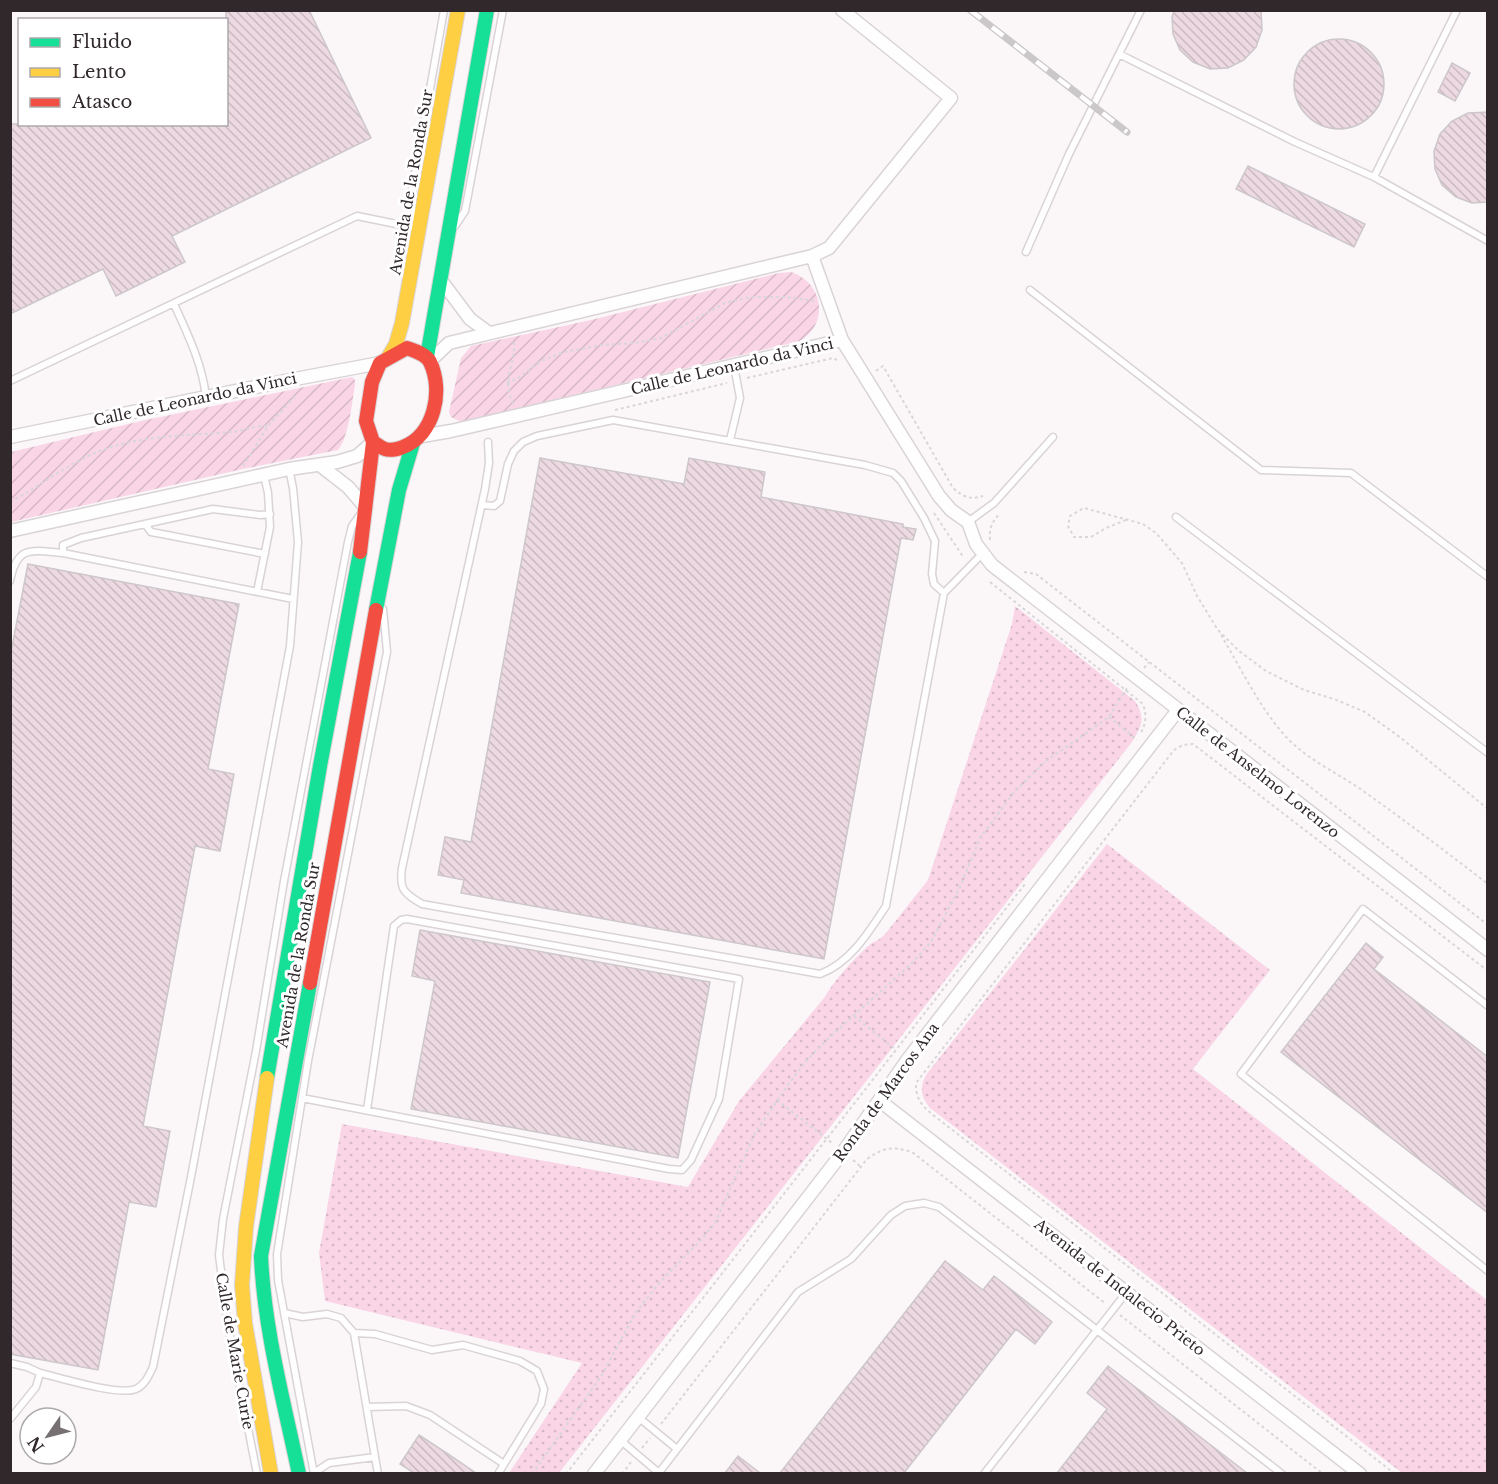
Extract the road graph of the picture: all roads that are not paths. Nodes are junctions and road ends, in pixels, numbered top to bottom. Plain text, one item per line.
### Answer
1 (444, 10) edge
2 (458, 10) edge
3 (487, 10) edge
4 (503, 10) edge
5 (842, 10) edge
6 (1141, 10) edge
7 (1457, 10) edge
8 (1119, 54) junction
9 (1374, 177) junction
10 (420, 229) junction
11 (447, 239) junction
12 (1488, 241) edge
13 (1026, 252) dead end
14 (812, 256) junction
15 (440, 279) junction
16 (1030, 290) dead end
17 (174, 304) junction
18 (489, 333) junction
19 (842, 340) junction
20 (428, 359) junction
21 (384, 360) junction
22 (734, 366) junction
23 (10, 381) edge
24 (206, 397) junction
25 (10, 437) edge
26 (1053, 437) dead end
27 (418, 440) junction
28 (730, 440) junction
29 (373, 442) junction
30 (488, 442) dead end
31 (321, 466) junction
32 (289, 469) junction
33 (264, 475) junction
34 (482, 505) junction
35 (366, 508) junction
36 (270, 514) junction
37 (1176, 518) dead end
38 (968, 522) junction
39 (145, 524) junction
40 (10, 531) edge
41 (63, 553) junction
42 (265, 554) junction
43 (982, 554) junction
44 (1488, 577) edge
45 (10, 581) edge
46 (257, 592) junction
47 (944, 593) junction
48 (293, 599) junction
49 (1178, 710) junction
50 (1488, 753) edge
51 (1488, 950) edge
52 (1488, 1006) edge
53 (256, 1051) junction
54 (271, 1054) junction
55 (302, 1061) junction
56 (302, 1098) junction
57 (880, 1101) junction
58 (367, 1110) junction
59 (1488, 1271) edge
60 (1126, 1292) junction
61 (284, 1313) junction
62 (1097, 1330) junction
63 (354, 1333) junction
64 (10, 1363) edge
65 (40, 1373) junction
66 (367, 1407) junction
67 (638, 1417) junction
68 (10, 1419) edge
69 (620, 1440) junction
70 (677, 1449) junction
71 (375, 1457) junction
72 (504, 1464) junction
73 (257, 1473) edge
74 (271, 1473) edge
75 (298, 1473) edge
76 (314, 1473) edge
77 (378, 1473) edge
78 (498, 1473) edge
79 (594, 1473) edge
80 (658, 1473) edge
81 (984, 1473) edge
82 (1282, 1473) edge
83 (1360, 1473) edge

1 - 10 lane
2 - 10 main road, Avenida de la Ronda Sur
3 - 11 main road
4 - 11 lane
5 - 14 street
6 - 8 lane
7 - 9 lane
8 - 9 lane
8 - 13 lane
9 - 12 lane
10 - 17 lane
10 - 21 main road, Avenida de la Ronda Sur
11 - 15 main road
14 - 18 street
14 - 19 street, Calle de Leonardo da Vinci
15 - 18 street
15 - 20 main road
16 - 44 lane
17 - 23 lane
17 - 24 lane
18 - 20 street
19 - 22 street, Calle de Leonardo da Vinci
19 - 38 street
20 - 21 main road
20 - 27 main road
21 - 24 street, Calle de Leonardo da Vinci
21 - 29 main road
22 - 27 street, Calle de Leonardo da Vinci
22 - 28 lane
24 - 25 street, Calle de Leonardo da Vinci
26 - 38 lane
27 - 29 main road
27 - 55 main road, Avenida de la Ronda Sur
28 - 34 lane
28 - 47 lane
29 - 31 street
29 - 35 main road, Avenida de la Ronda Sur
30 - 34 lane
31 - 32 street
31 - 35 street
32 - 33 street
32 - 48 lane
33 - 36 lane
33 - 40 street
34 - 47 lane
35 - 53 lane, Calle de Marie Curie
35 - 54 main road, Avenida de la Ronda Sur
36 - 39 lane
36 - 42 lane
37 - 50 lane
38 - 43 street
39 - 41 lane
39 - 42 lane
41 - 45 lane
41 - 46 lane
42 - 46 lane
43 - 47 lane
43 - 49 street, Calle de Anselmo Lorenzo
46 - 48 lane
48 - 65 lane
49 - 51 street, Calle de Anselmo Lorenzo
49 - 57 street, Ronda de Marcos Ana
52 - 59 lane
53 - 54 lane
53 - 73 lane, Calle de Marie Curie
54 - 74 main road, Avenida de la Ronda Sur
55 - 56 lane
55 - 75 main road, Avenida de la Ronda Sur
56 - 58 lane
56 - 61 lane
57 - 60 street, Avenida de Indalecio Prieto
57 - 67 street, Ronda de Marcos Ana
58 - 58 lane
60 - 62 lane
60 - 83 street, Avenida de Indalecio Prieto
61 - 63 lane
61 - 76 lane
62 - 70 lane
62 - 81 lane
62 - 82 lane
63 - 66 lane
63 - 72 lane
64 - 65 lane
65 - 68 lane
66 - 71 lane
66 - 72 lane
67 - 69 street, Ronda de Marcos Ana
67 - 70 lane
69 - 79 street, Ronda de Marcos Ana
69 - 80 lane
70 - 80 lane
71 - 76 lane
71 - 77 lane
72 - 78 lane

